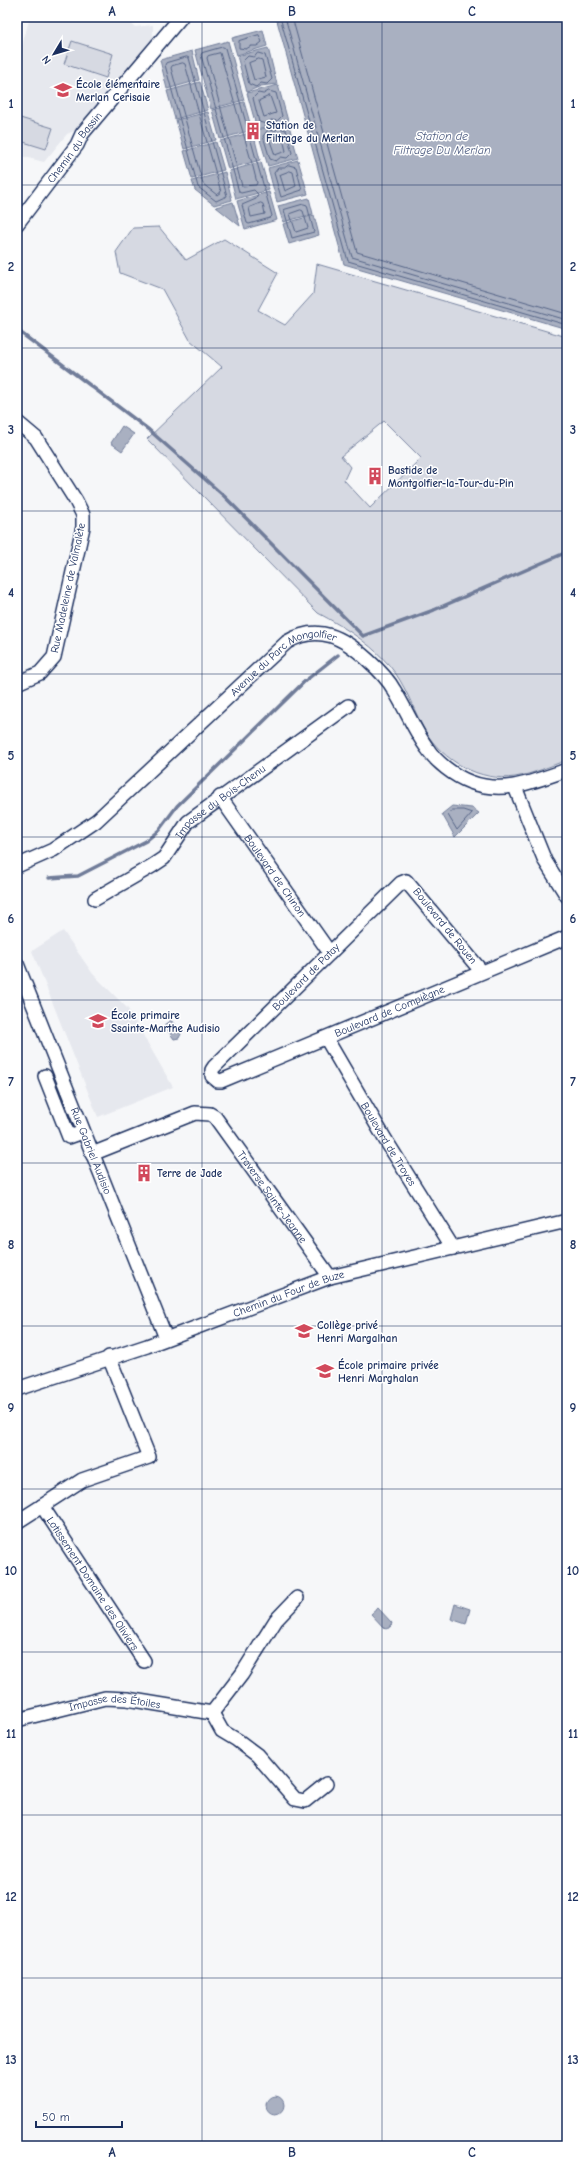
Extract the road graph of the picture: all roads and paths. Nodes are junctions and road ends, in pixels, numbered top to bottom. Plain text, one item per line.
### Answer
1 (181, 17) edge
2 (17, 224) edge
3 (17, 422) edge
4 (17, 683) edge
5 (348, 706) dead end
6 (567, 770) edge
7 (515, 787) junction
8 (220, 797) junction
9 (17, 866) edge
10 (406, 881) joint
11 (567, 896) edge
12 (95, 899) dead end
13 (567, 937) edge
14 (330, 953) junction
15 (17, 964) edge
16 (482, 972) junction
17 (326, 1038) junction
18 (45, 1076) dead end
19 (212, 1076) joint
20 (83, 1132) junction
21 (92, 1154) junction
22 (567, 1221) edge
23 (452, 1248) junction
24 (330, 1277) junction
25 (166, 1338) junction
26 (109, 1358) junction
27 (17, 1389) edge
28 (42, 1506) junction
29 (17, 1522) edge
30 (297, 1598) dead end
31 (144, 1661) dead end
32 (212, 1713) junction
33 (17, 1720) edge
34 (326, 1784) dead end

1 - 2 street, Chemin du Bassin
3 - 4 street, Rue Madeleine de Valmalète
5 - 8 street, Impasse du Bois-Chenu
6 - 7 street, Avenue du Parc Mongolfier
7 - 9 street, Avenue du Parc Mongolfier
7 - 11 street
8 - 12 street, Impasse du Bois-Chenu
8 - 14 street, Boulevard de Chinon
10 - 14 street, Boulevard de Patay
10 - 16 street, Boulevard de Rouen
13 - 16 street, Boulevard de Compiègne
14 - 19 street, Boulevard de Patay
15 - 20 street, Rue Gabriel Audisio
16 - 17 street, Boulevard de Compiègne
17 - 19 street, Boulevard de Compiègne
17 - 23 street, Boulevard de Troyes
18 - 20 street
20 - 21 street, Rue Gabriel Audisio
21 - 24 street, Traverse Sainte-Jeanne
21 - 25 street, Rue Gabriel Audisio
22 - 23 street, Chemin du Four de Buze
23 - 24 street, Chemin du Four de Buze
24 - 25 street, Chemin du Four de Buze
25 - 26 street, Chemin du Four de Buze
26 - 27 street, Chemin du Four de Buze
26 - 28 street, Lotissement Domaine des Oliviers
28 - 29 street, Lotissement Domaine des Oliviers
28 - 31 street, Lotissement Domaine des Oliviers
30 - 32 street
32 - 33 street, Impasse des Étoiles
32 - 34 street

